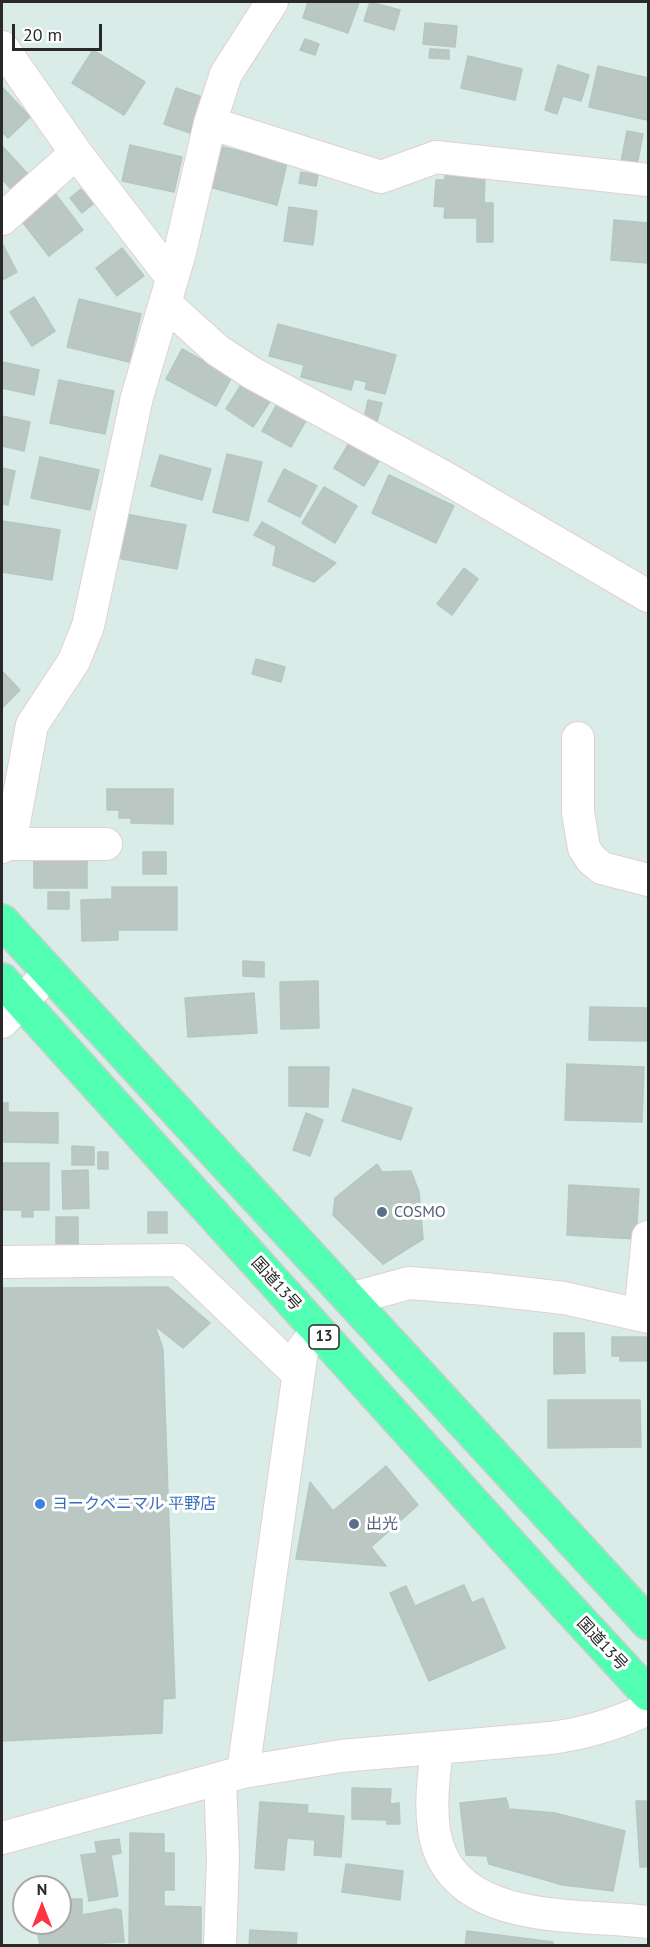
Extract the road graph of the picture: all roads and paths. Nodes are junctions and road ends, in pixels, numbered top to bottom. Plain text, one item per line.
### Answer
1 (272, 2) edge
2 (2, 47) edge
3 (210, 123) junction
4 (76, 153) junction
5 (648, 180) edge
6 (2, 219) edge
7 (168, 290) junction
8 (648, 596) edge
9 (578, 738) dead end
10 (106, 844) dead end
11 (2, 846) edge
12 (648, 880) edge
13 (2, 921) edge
14 (49, 973) junction
15 (8, 1001) edge
16 (648, 1237) edge
17 (2, 1262) edge
18 (350, 1299) junction
19 (644, 1316) edge
20 (318, 1330) junction
21 (298, 1374) junction
22 (648, 1623) edge
23 (648, 1694) edge
24 (648, 1709) edge
25 (437, 1748) junction
26 (232, 1776) junction
27 (2, 1838) edge
28 (648, 1922) edge
29 (220, 1946) edge

1 - 3 street
2 - 4 street
3 - 5 street
3 - 7 street
4 - 6 street
4 - 7 street
7 - 8 street
7 - 11 street
9 - 12 street
10 - 11 street
13 - 14 highway
14 - 15 street
14 - 18 highway
15 - 20 highway, 国道13号 / 13
16 - 19 street
17 - 21 street
18 - 19 street
18 - 22 highway
20 - 21 street
20 - 23 highway, 国道13号 / 13
21 - 26 street
24 - 25 street
25 - 26 street
25 - 28 street
26 - 27 street
26 - 29 street

